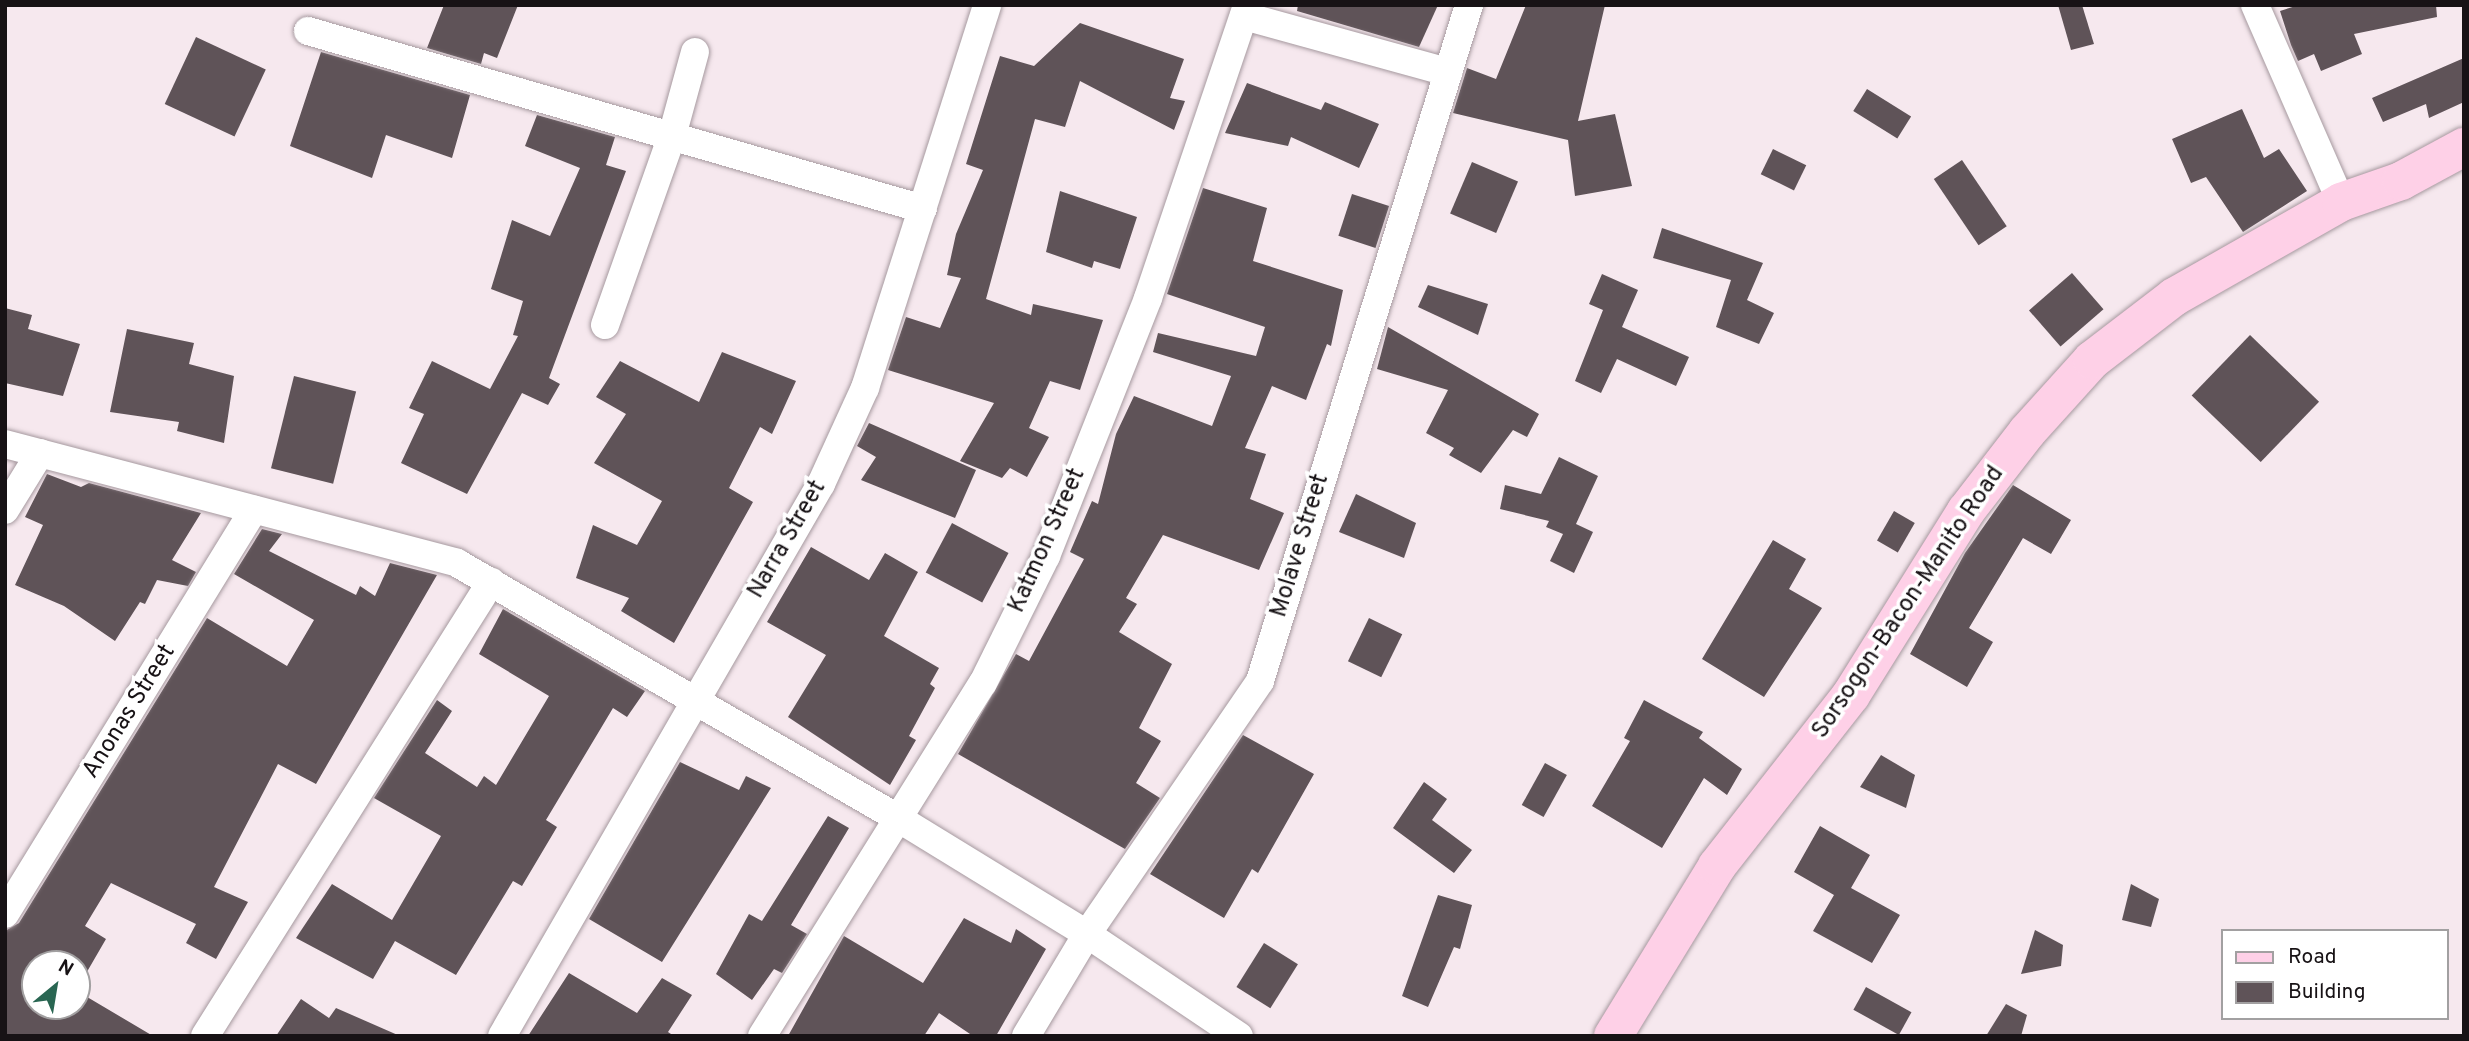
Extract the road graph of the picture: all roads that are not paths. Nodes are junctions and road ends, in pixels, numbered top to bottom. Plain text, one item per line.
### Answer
1 (987, 5) edge
2 (1469, 5) edge
3 (2255, 5) edge
4 (1246, 10) edge
5 (308, 31) dead end
6 (695, 52) dead end
7 (1448, 72) junction
8 (672, 136) junction
9 (2464, 147) edge
10 (2341, 202) junction
11 (923, 209) junction
12 (605, 325) dead end
13 (5, 444) edge
14 (40, 453) junction
15 (254, 509) junction
16 (5, 510) edge
17 (491, 582) junction
18 (697, 700) junction
19 (896, 817) junction
20 (5, 914) edge
21 (1087, 934) junction
22 (205, 1036) edge
23 (502, 1036) edge
24 (762, 1036) edge
25 (1026, 1036) edge
26 (1239, 1036) edge
27 (1613, 1036) edge

1 - 11 street, Narra Street
2 - 7 street, Molave Street
3 - 10 street
4 - 7 street
4 - 19 street, Katmon Street
5 - 8 street
6 - 8 street
7 - 21 street, Molave Street
8 - 11 street
8 - 12 street
9 - 10 main road, Sorsogon-Bacon-Manito Road
10 - 27 main road, Sorsogon-Bacon-Manito Road
11 - 18 street, Narra Street
13 - 14 street
14 - 15 street
14 - 16 street
15 - 17 street
15 - 20 street, Anonas Street
17 - 18 street
17 - 22 street
18 - 19 street
18 - 23 street, Narra Street
19 - 21 street
19 - 24 street, Katmon Street
21 - 25 street, Molave Street
21 - 26 street

